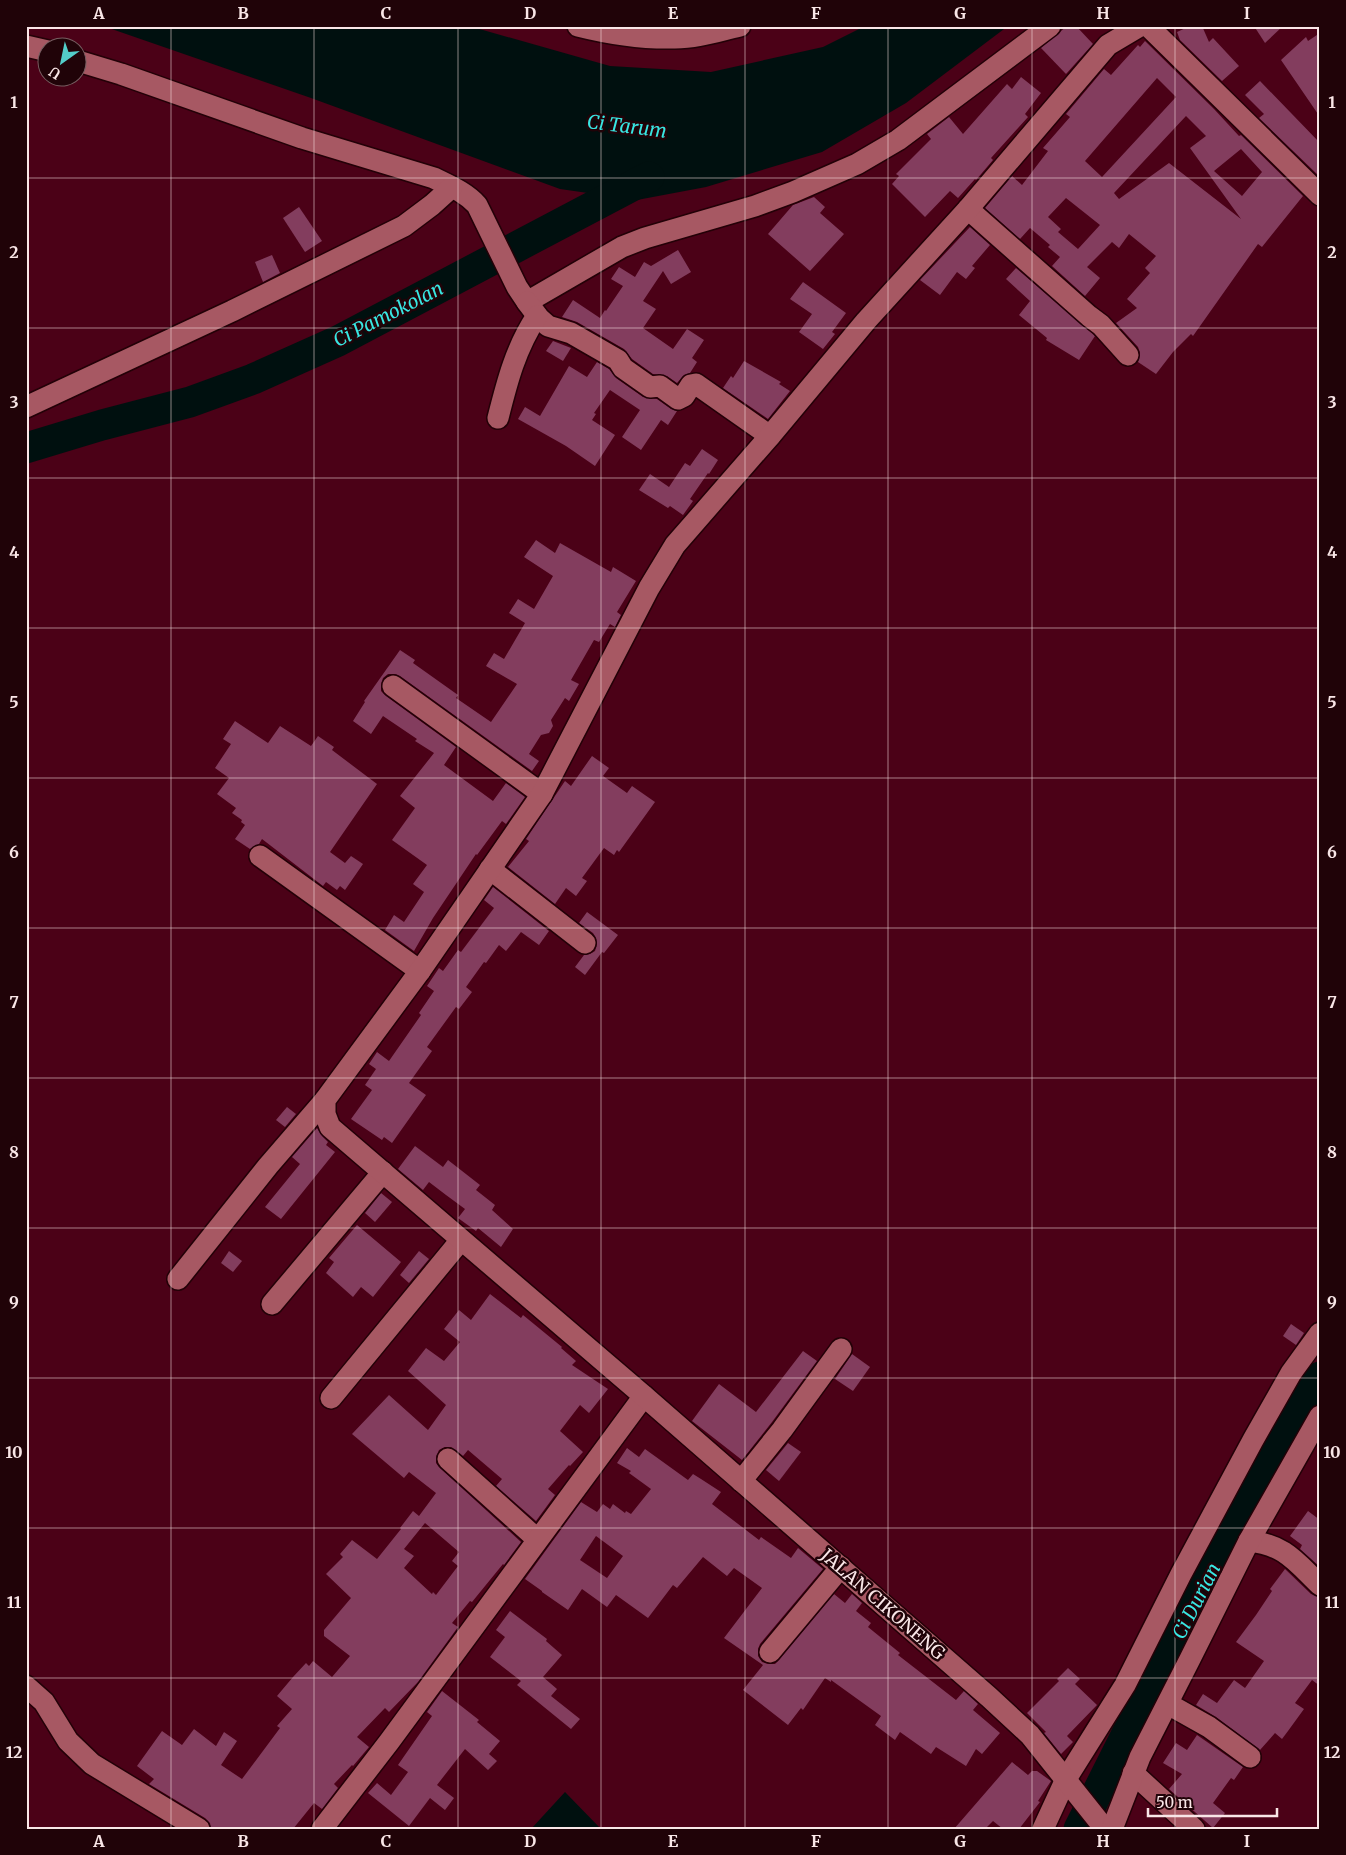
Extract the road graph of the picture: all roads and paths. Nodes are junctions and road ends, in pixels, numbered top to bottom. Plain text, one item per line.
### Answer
1 (578, 26) edge
2 (740, 26) edge
3 (1050, 26) edge
4 (1140, 26) edge
5 (1148, 26) edge
6 (88, 64) edge
7 (452, 187) junction
8 (1320, 195) edge
9 (968, 209) junction
10 (532, 309) junction
11 (1128, 355) dead end
12 (26, 407) edge
13 (498, 418) dead end
14 (770, 436) junction
15 (393, 686) dead end
16 (542, 794) junction
17 (260, 856) dead end
18 (490, 869) junction
19 (586, 943) dead end
20 (420, 971) junction
21 (325, 1100) junction
22 (382, 1172) junction
23 (461, 1240) junction
24 (178, 1279) dead end
25 (272, 1304) dead end
26 (1320, 1333) edge
27 (841, 1349) dead end
28 (644, 1396) junction
29 (331, 1398) dead end
30 (1320, 1416) edge
31 (448, 1459) dead end
32 (741, 1482) junction
33 (538, 1538) junction
34 (1249, 1541) junction
35 (841, 1567) junction
36 (1320, 1585) edge
37 (770, 1652) dead end
38 (26, 1686) edge
39 (1168, 1704) junction
40 (1250, 1757) dead end
41 (1133, 1773) junction
42 (1068, 1783) junction
43 (1107, 1828) edge
44 (199, 1829) edge
45 (322, 1829) edge
46 (1043, 1829) edge
47 (1194, 1829) edge

1 - 2 street
3 - 10 street
4 - 9 street
5 - 8 street
6 - 7 street
7 - 10 street
7 - 12 street
9 - 11 street
9 - 14 street
10 - 13 street
10 - 14 street
14 - 16 street
15 - 16 street
16 - 18 street
17 - 20 street
18 - 19 street
18 - 20 street
20 - 21 street
21 - 22 street, JALAN CIKONENG
21 - 24 street
22 - 23 street, JALAN CIKONENG
22 - 25 street
23 - 28 street, JALAN CIKONENG
23 - 29 street
26 - 42 street
27 - 32 street
28 - 32 street, JALAN CIKONENG
28 - 33 street
30 - 34 street
31 - 33 street
32 - 35 street, JALAN CIKONENG
33 - 45 street
34 - 36 street
34 - 39 street
35 - 37 street
35 - 42 street, JALAN CIKONENG
38 - 44 street
39 - 40 street
39 - 41 street
41 - 43 street
41 - 47 street
42 - 43 street, JALAN CIKONENG
42 - 46 street

